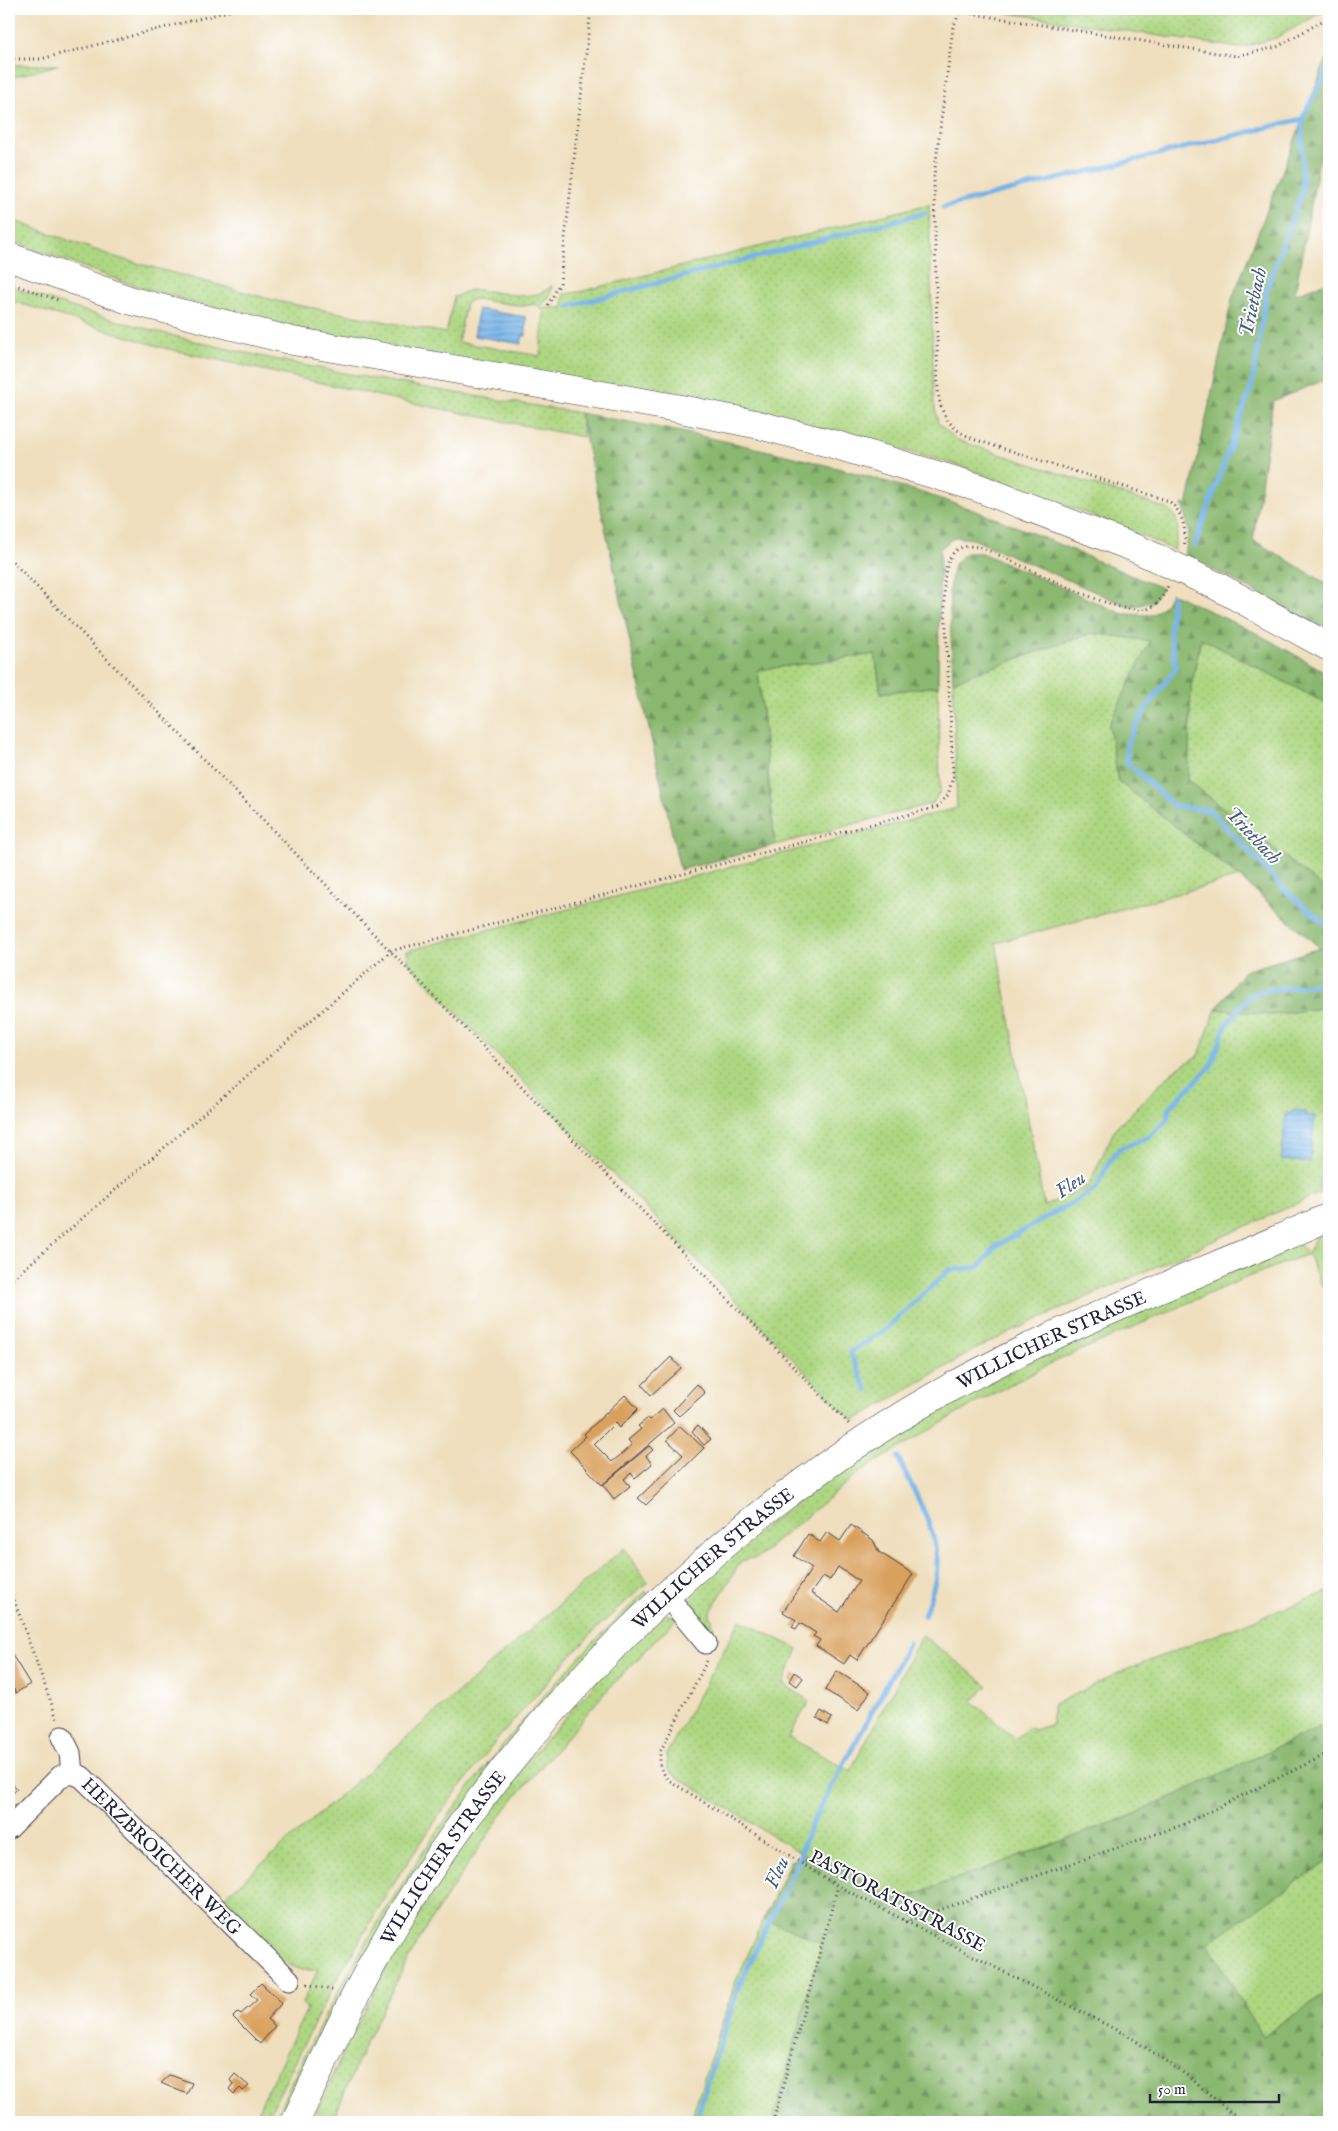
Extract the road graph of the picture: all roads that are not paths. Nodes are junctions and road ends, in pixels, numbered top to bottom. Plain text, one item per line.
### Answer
1 (9, 258) edge
2 (1329, 648) edge
3 (1329, 1217) edge
4 (667, 1596) junction
5 (706, 1643) road end
6 (62, 1737) road end
7 (72, 1773) junction
8 (9, 1828) edge
9 (289, 1980) road end
10 (295, 2122) edge

1 - 2 main road, bridge
3 - 4 main road, WILLICHER STRASSE
4 - 5 street
4 - 10 main road, WILLICHER STRASSE
6 - 7 street
7 - 8 street, HERZBROICHER WEG
7 - 9 street, HERZBROICHER WEG

